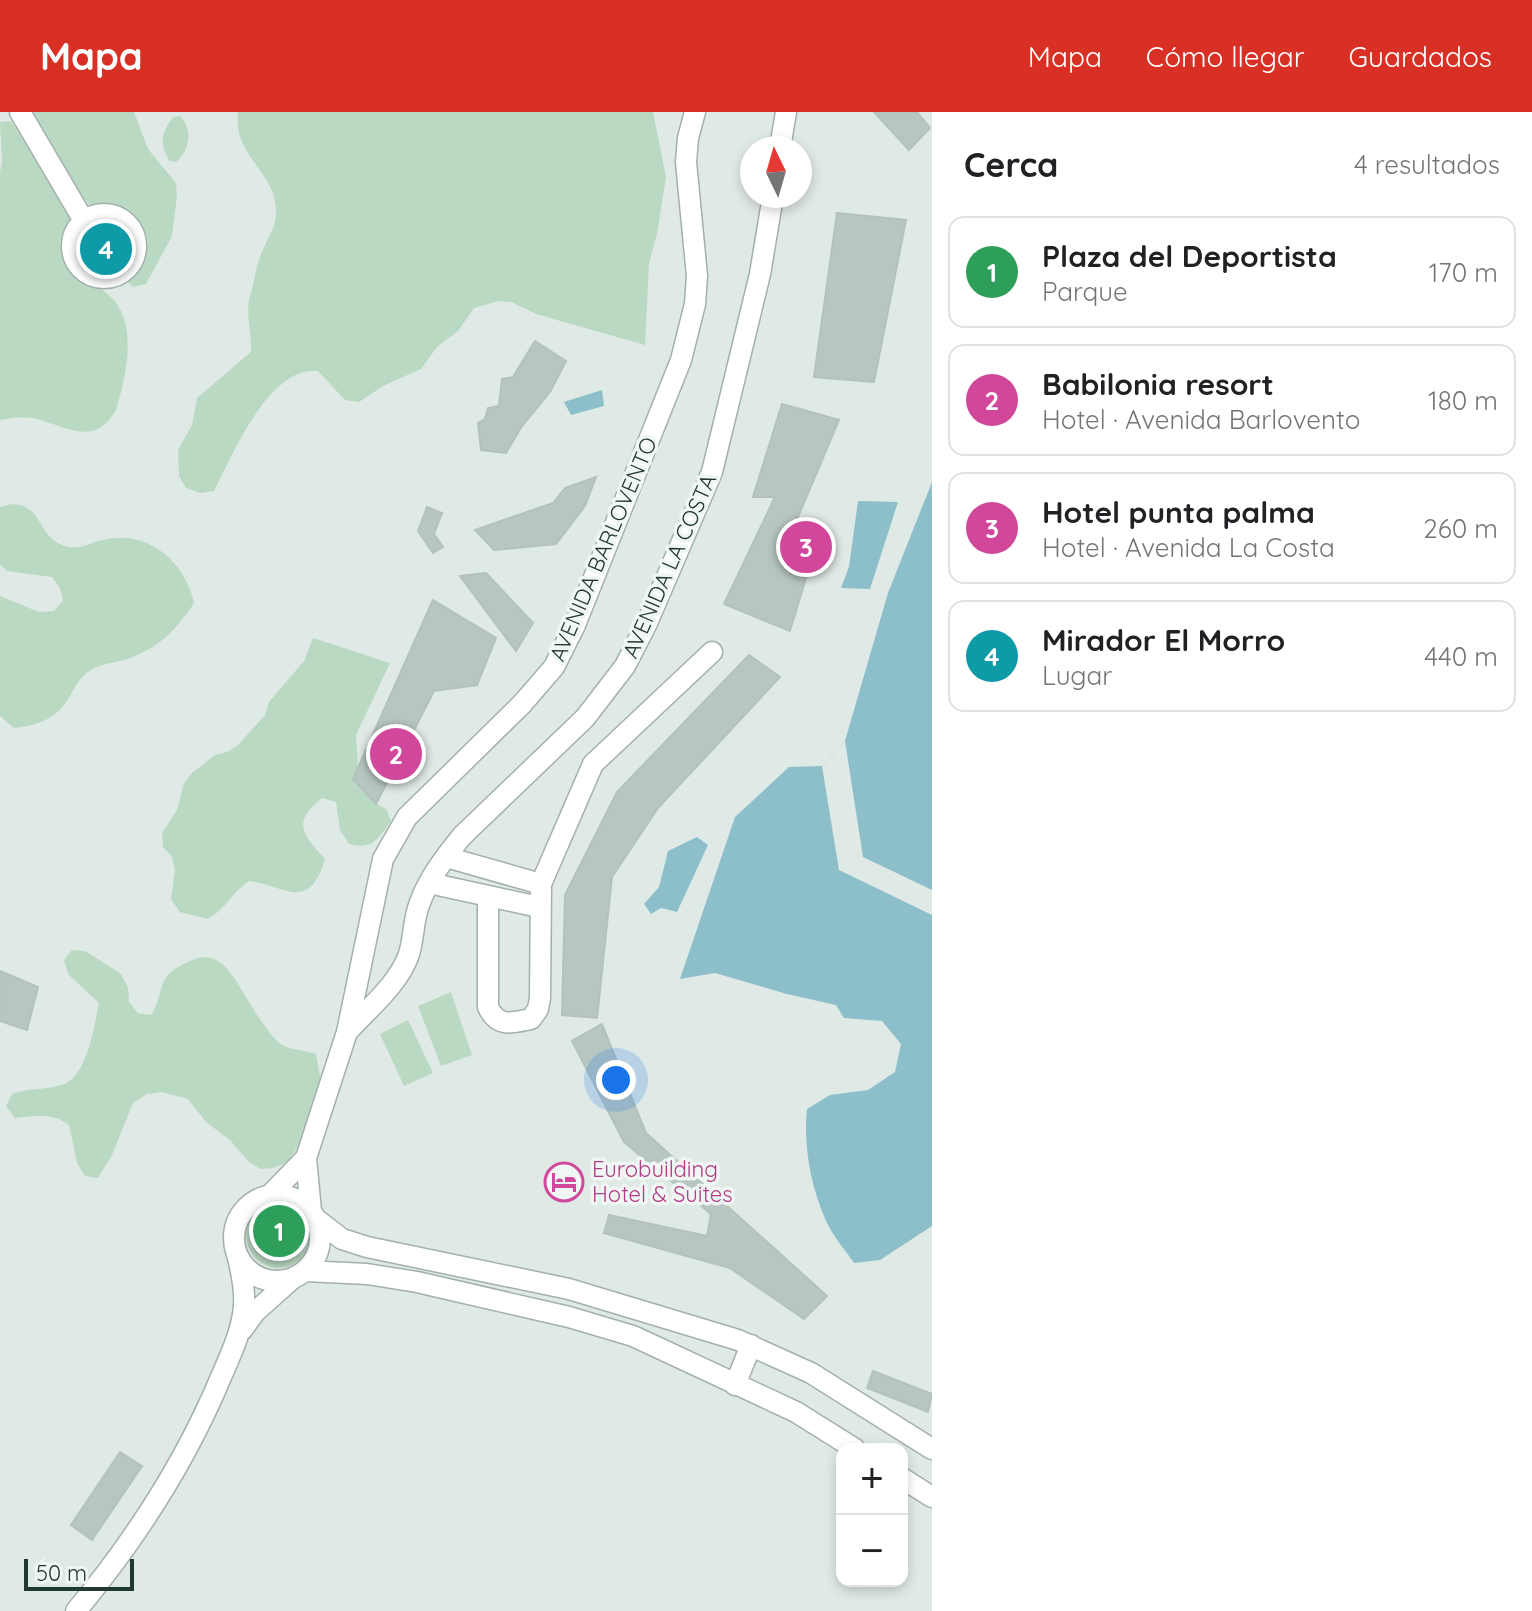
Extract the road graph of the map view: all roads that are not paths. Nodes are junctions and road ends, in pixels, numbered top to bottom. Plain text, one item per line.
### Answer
1 (20, 112) edge
2 (695, 112) edge
3 (786, 112) edge
4 (782, 136) edge
5 (771, 208) edge
6 (84, 221) dead end
7 (712, 652) dead end
8 (446, 857) junction
9 (429, 883) junction
10 (541, 884) junction
11 (488, 896) junction
12 (539, 907) junction
13 (347, 1032) junction
14 (306, 1158) junction
15 (270, 1195) junction
16 (314, 1215) junction
17 (238, 1258) junction
18 (298, 1275) junction
19 (238, 1336) junction
20 (751, 1345) junction
21 (735, 1385) junction
22 (845, 1443) edge
23 (932, 1449) edge
24 (908, 1482) edge
25 (932, 1497) edge
26 (76, 1611) edge

1 - 6 street
2 - 13 street, AVENIDA BARLOVENTO
3 - 4 street
5 - 8 street, AVENIDA LA COSTA
7 - 10 street
8 - 9 street, AVENIDA LA COSTA
8 - 10 street
9 - 11 street
9 - 13 street, AVENIDA LA COSTA
10 - 12 street
11 - 12 street
11 - 12 street
13 - 14 street, AVENIDA BARLOVENTO
14 - 15 street, AVENIDA BARLOVENTO
14 - 16 street, AVENIDA BARLOVENTO
15 - 16 street
15 - 17 street
16 - 18 street
16 - 20 street
17 - 18 street
17 - 19 street
18 - 19 street
18 - 21 street
19 - 26 street
20 - 21 street
20 - 23 street
21 - 22 street
24 - 25 street

